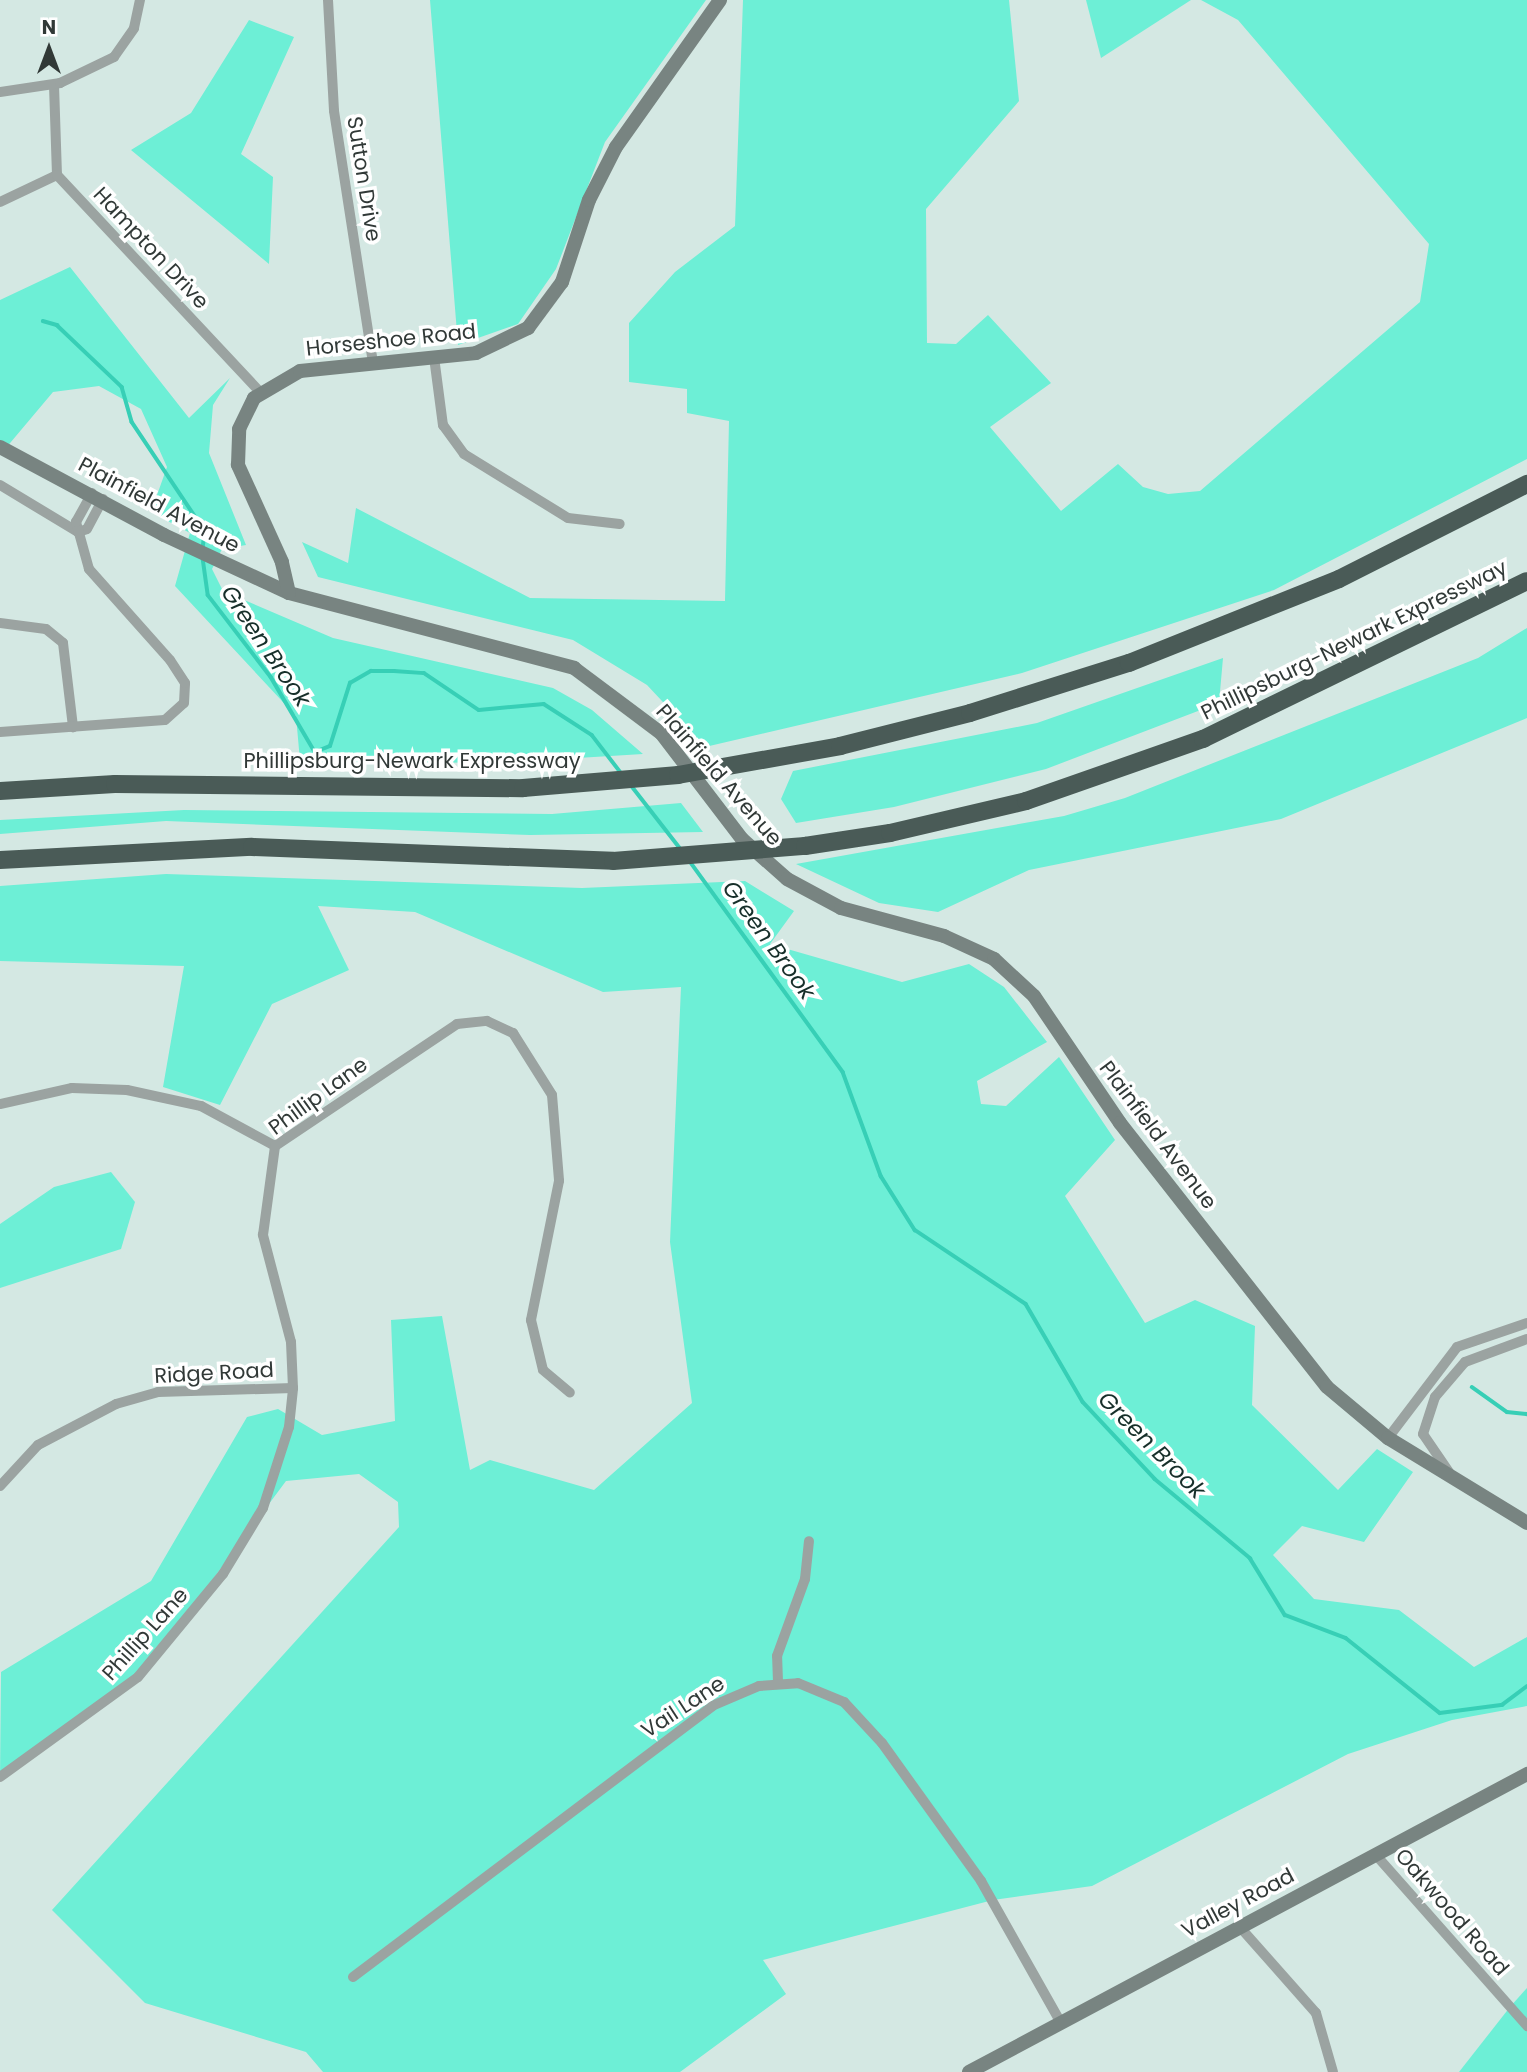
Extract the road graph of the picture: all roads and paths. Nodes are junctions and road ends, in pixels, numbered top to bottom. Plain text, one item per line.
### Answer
1 (140, 0) edge
2 (328, 0) edge
3 (720, 0) edge
4 (54, 85) junction
5 (0, 92) edge
6 (57, 175) junction
7 (0, 202) edge
8 (434, 357) junction
9 (373, 363) junction
10 (260, 392) junction
11 (0, 447) edge
12 (1527, 484) edge
13 (0, 485) edge
14 (98, 496) junction
15 (620, 524) dead end
16 (78, 532) junction
17 (1527, 581) edge
18 (289, 593) junction
19 (0, 623) edge
20 (72, 727) junction
21 (0, 732) edge
22 (0, 791) edge
23 (0, 860) edge
24 (0, 1104) edge
25 (275, 1146) junction
26 (1527, 1323) edge
27 (1527, 1339) edge
28 (292, 1388) junction
29 (570, 1393) dead end
30 (1388, 1438) junction
31 (1455, 1481) junction
32 (0, 1486) edge
33 (1527, 1523) edge
34 (810, 1541) dead end
35 (778, 1682) junction
36 (1527, 1774) edge
37 (0, 1777) edge
38 (1375, 1854) junction
39 (1239, 1926) junction
40 (353, 1978) dead end
41 (1060, 2021) junction
42 (1527, 2026) edge
43 (969, 2072) edge
44 (1333, 2072) edge

1 - 4 street
2 - 9 street, Sutton Drive
3 - 8 main road, Horseshoe Road
4 - 5 street
4 - 6 street
6 - 7 street
6 - 10 street, Hampton Drive
8 - 9 main road, Horseshoe Road
8 - 15 street
9 - 10 main road, Horseshoe Road
10 - 18 main road
11 - 14 main road, Plainfield Avenue
12 - 22 highway, Phillipsburg-Newark Expressway
13 - 16 street
14 - 16 street
14 - 18 main road, Plainfield Avenue
16 - 20 street
17 - 23 highway, Phillipsburg-Newark Expressway
18 - 30 main road, Plainfield Avenue
19 - 20 street
20 - 21 street
24 - 25 street
25 - 28 street, Phillip Lane
25 - 29 street, Phillip Lane
26 - 30 street
27 - 31 street
28 - 32 street, Ridge Road
28 - 37 street, Phillip Lane
30 - 31 main road, Plainfield Avenue
31 - 33 main road, Plainfield Avenue
34 - 35 street
35 - 40 street, Vail Lane
35 - 41 street
36 - 38 main road, Valley Road
38 - 39 main road, Valley Road
38 - 42 street, Oakwood Road
39 - 41 main road, Valley Road
39 - 44 street
41 - 43 main road, Valley Road

